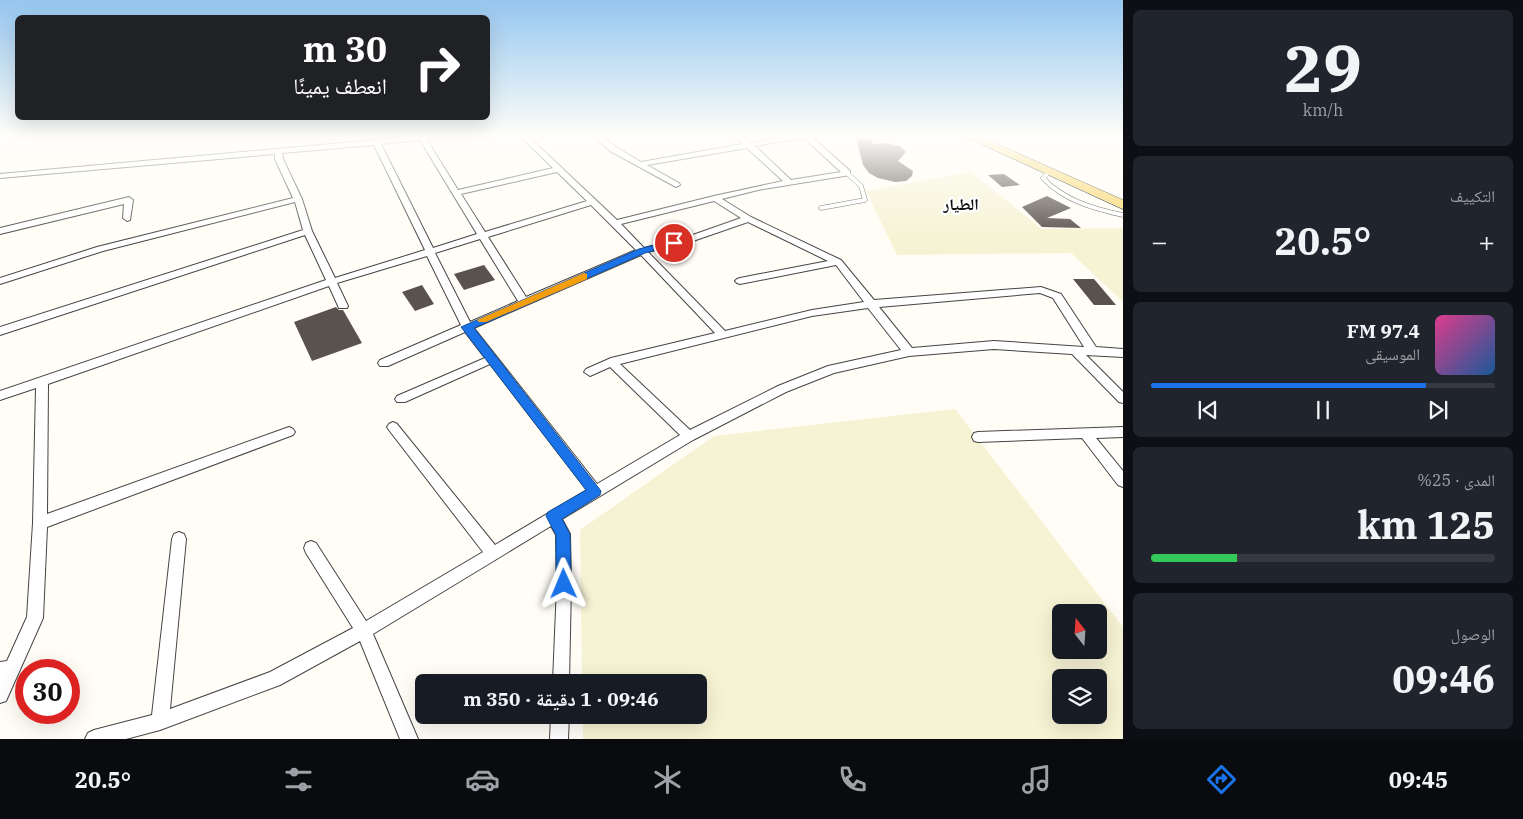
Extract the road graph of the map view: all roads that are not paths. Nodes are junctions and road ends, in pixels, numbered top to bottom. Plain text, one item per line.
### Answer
1 (61, 170) edge
2 (285, 170) edge
3 (389, 170) edge
4 (442, 170) edge
5 (548, 170) edge
6 (561, 170) edge
7 (651, 170) edge
8 (777, 170) edge
9 (843, 170) edge
10 (1046, 170) edge
11 (1047, 170) edge
12 (847, 174) junction
13 (0, 176) edge
14 (790, 183) junction
15 (676, 185) dead end
16 (456, 193) junction
17 (298, 198) junction
18 (714, 198) junction
19 (593, 202) junction
20 (1123, 204) edge
21 (821, 208) dead end
22 (1123, 216) edge
23 (127, 218) dead end
24 (748, 220) junction
25 (615, 224) junction
26 (0, 231) edge
27 (308, 231) junction
28 (482, 235) junction
29 (642, 251) junction
30 (428, 252) junction
31 (838, 262) junction
32 (0, 281) edge
33 (740, 281) dead end
34 (331, 282) junction
35 (524, 302) junction
36 (870, 304) junction
37 (343, 306) dead end
38 (467, 327) junction
39 (0, 331) edge
40 (722, 334) junction
41 (1074, 348) junction
42 (1092, 350) junction
43 (909, 352) junction
44 (1123, 353) edge
45 (492, 359) junction
46 (612, 362) junction
47 (384, 363) dead end
48 (590, 372) dead end
49 (42, 382) junction
50 (0, 396) edge
51 (401, 399) dead end
52 (1123, 399) edge
53 (393, 427) dead end
54 (289, 432) dead end
55 (1123, 432) edge
56 (1086, 434) junction
57 (689, 436) junction
58 (978, 437) dead end
59 (1123, 481) edge
60 (595, 491) junction
61 (553, 516) junction
62 (40, 523) junction
63 (179, 539) dead end
64 (311, 548) dead end
65 (493, 553) junction
66 (364, 631) junction
67 (6, 670) edge
68 (561, 674) edge
69 (0, 695) edge
70 (160, 721) junction
71 (560, 724) edge
72 (140, 733) edge
73 (94, 739) edge
74 (409, 739) edge
75 (559, 739) edge

1 - 13 street
2 - 17 street
3 - 30 street
4 - 16 street
5 - 16 street
6 - 19 street
7 - 15 street
8 - 14 street
9 - 12 street
10 - 22 lane
11 - 20 main road
12 - 14 street
12 - 21 lane
14 - 18 street
16 - 28 street
17 - 27 street
17 - 32 street
18 - 24 street
18 - 25 street
19 - 25 street
19 - 28 street
23 - 26 street
24 - 29 street
24 - 31 street
25 - 29 street
27 - 34 street
27 - 39 street
28 - 30 street
28 - 35 street
29 - 35 street
29 - 40 street
30 - 34 street
30 - 38 street
31 - 33 street
31 - 36 street
34 - 37 street
34 - 49 street
35 - 38 street
36 - 40 street
36 - 42 street
36 - 43 street
38 - 45 street
38 - 47 street
40 - 46 street
41 - 42 street
41 - 43 street
41 - 52 street
42 - 44 street
43 - 57 street
45 - 51 street
45 - 60 street
46 - 48 street
46 - 57 street
49 - 50 street
49 - 62 street
53 - 65 street
54 - 62 street
55 - 56 street
56 - 58 street
56 - 59 street
57 - 60 street
60 - 61 street
61 - 65 street
61 - 68 street
62 - 67 street
63 - 70 street
64 - 66 street
65 - 66 street
66 - 70 street
66 - 74 street
67 - 69 street
70 - 72 street
71 - 75 street
72 - 73 street

